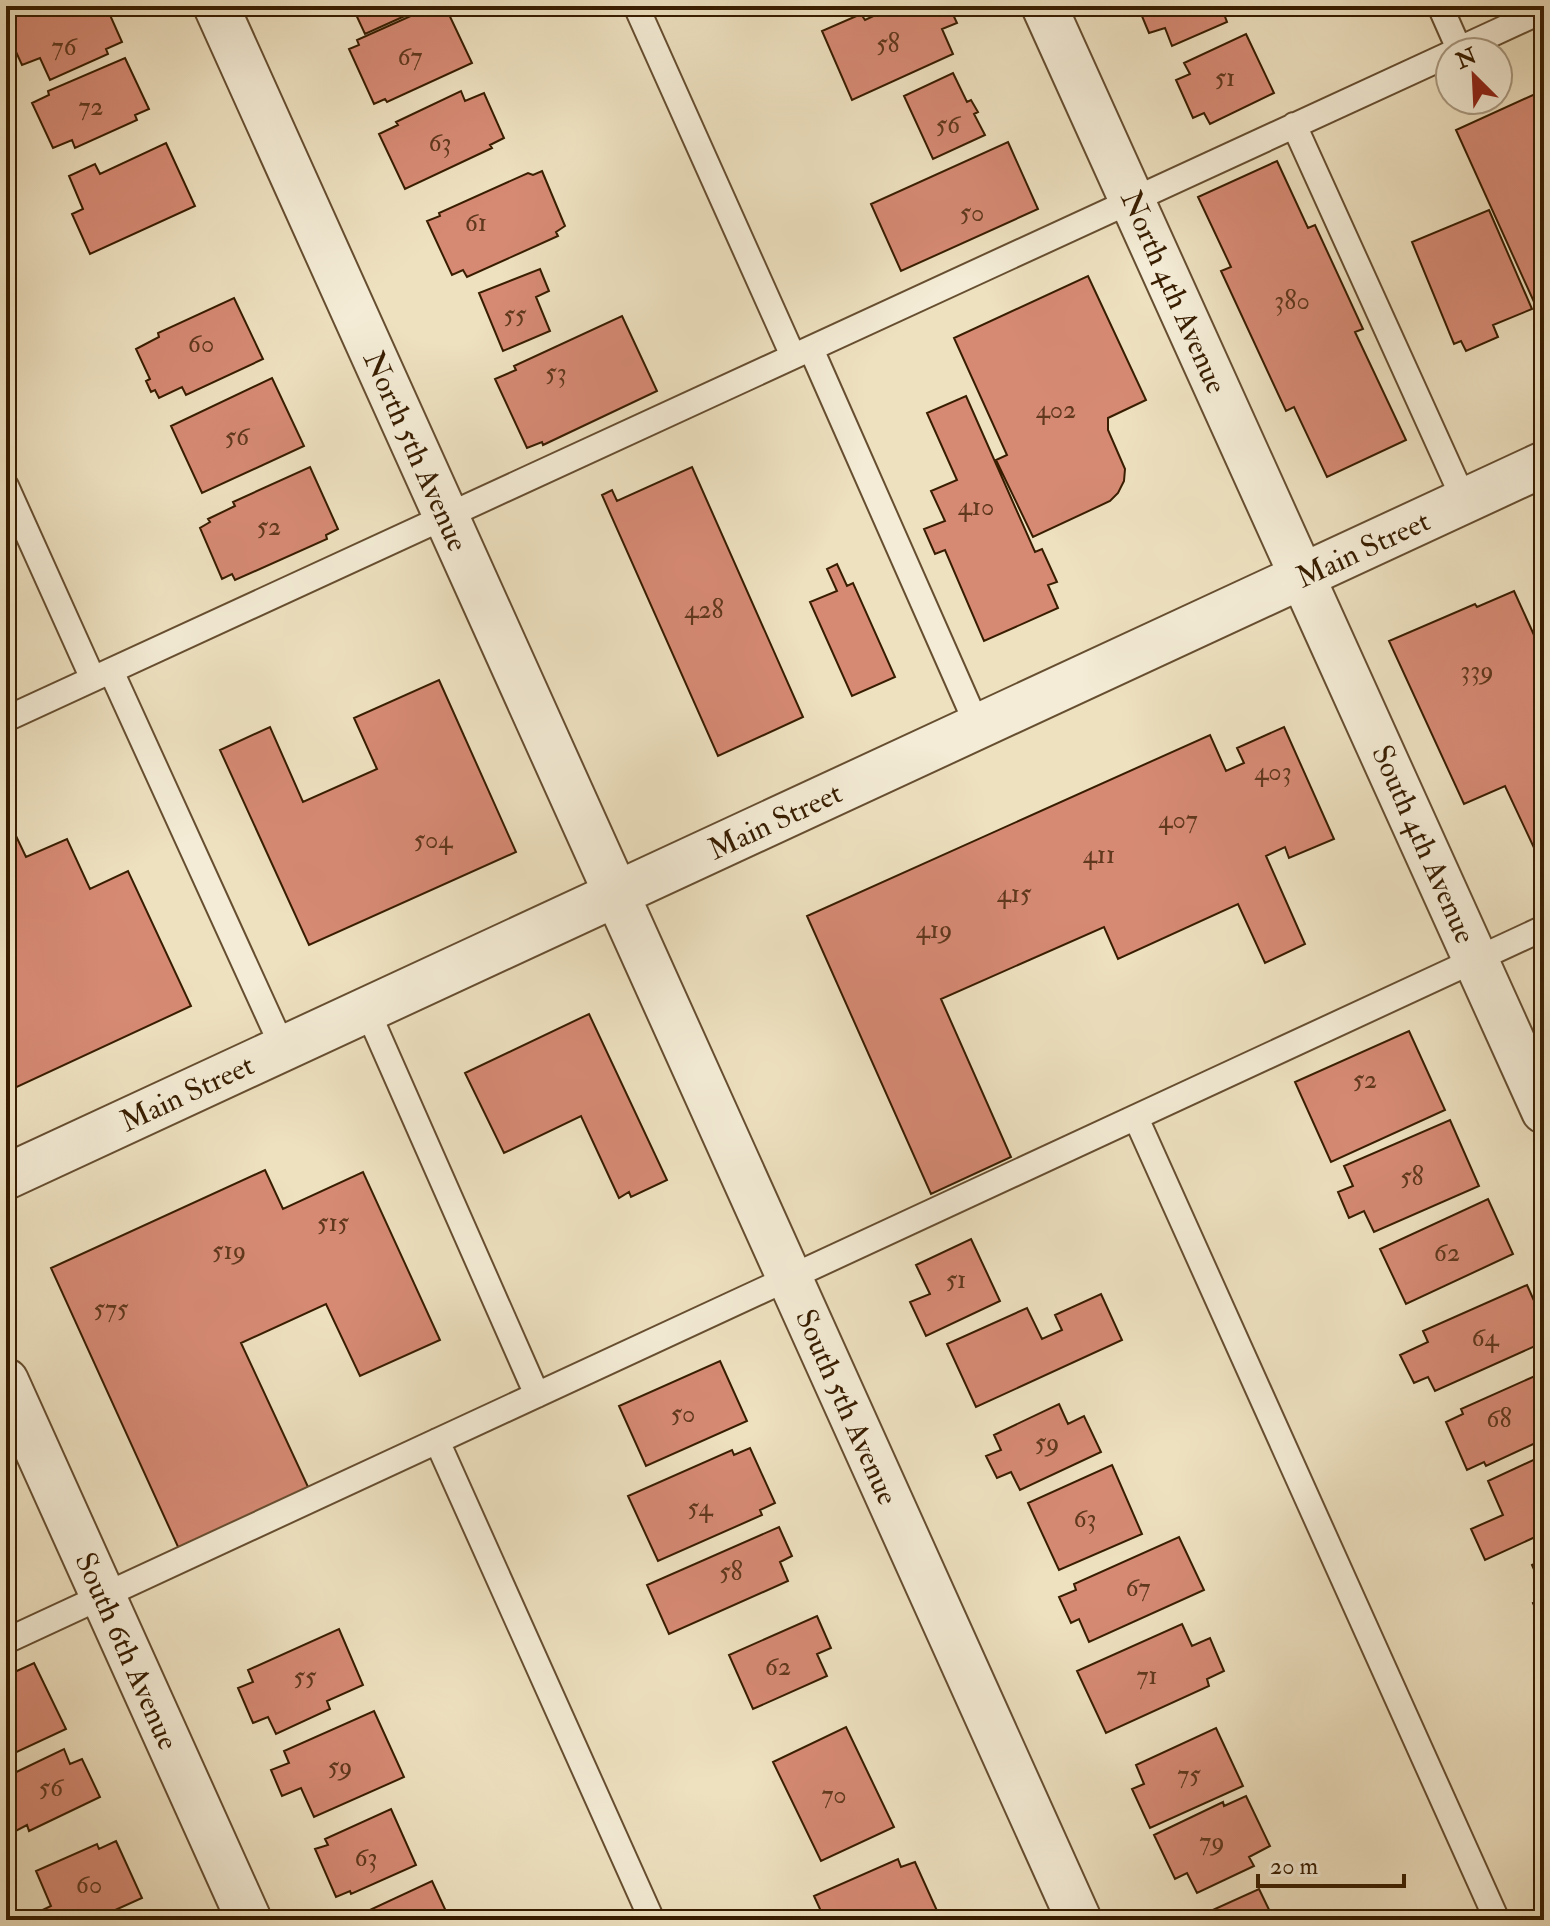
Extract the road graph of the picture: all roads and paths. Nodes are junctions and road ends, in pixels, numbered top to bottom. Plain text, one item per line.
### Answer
1 (216, 6) edge
2 (636, 6) edge
3 (1044, 6) edge
4 (1440, 6) edge
5 (1544, 10) edge
6 (1449, 36) edge
7 (1488, 36) edge
8 (1434, 61) edge
9 (1294, 125) junction
10 (1133, 200) junction
11 (802, 352) junction
12 (1544, 464) edge
13 (6, 486) edge
14 (1465, 502) junction
15 (445, 517) junction
16 (1303, 577) junction
17 (102, 675) junction
18 (6, 719) edge
19 (978, 727) junction
20 (616, 895) junction
21 (1544, 928) edge
22 (1476, 960) junction
23 (367, 1010) junction
24 (283, 1048) junction
25 (1544, 1111) edge
26 (1136, 1118) junction
27 (6, 1177) edge
28 (789, 1278) junction
29 (6, 1381) edge
30 (537, 1395) junction
31 (437, 1441) junction
32 (103, 1596) junction
33 (6, 1641) edge
34 (249, 1920) edge
35 (652, 1920) edge
36 (1079, 1920) edge
37 (1497, 1920) edge

1 - 15 street, North 5th Avenue
2 - 11 lane
3 - 10 street, North 4th Avenue
4 - 6 lane
5 - 7 lane
8 - 9 lane
9 - 10 lane
9 - 14 lane
10 - 11 lane
10 - 16 street, North 4th Avenue
11 - 15 lane
11 - 19 lane
12 - 14 street, Main Street
13 - 17 lane
14 - 16 street, Main Street
15 - 17 lane
15 - 20 street, North 5th Avenue
16 - 19 street, Main Street
16 - 22 street, South 4th Avenue
17 - 18 lane
17 - 24 lane
19 - 20 street, Main Street
20 - 23 street, Main Street
20 - 28 street, South 5th Avenue
21 - 22 lane
22 - 25 street, South 4th Avenue
22 - 26 lane
23 - 24 street, Main Street
23 - 30 lane
24 - 27 street, Main Street
26 - 28 lane
26 - 37 lane
28 - 30 lane
28 - 36 street, South 5th Avenue
29 - 32 street, South 6th Avenue
30 - 31 lane
31 - 32 lane
31 - 35 lane
32 - 33 lane
32 - 34 street, South 6th Avenue

